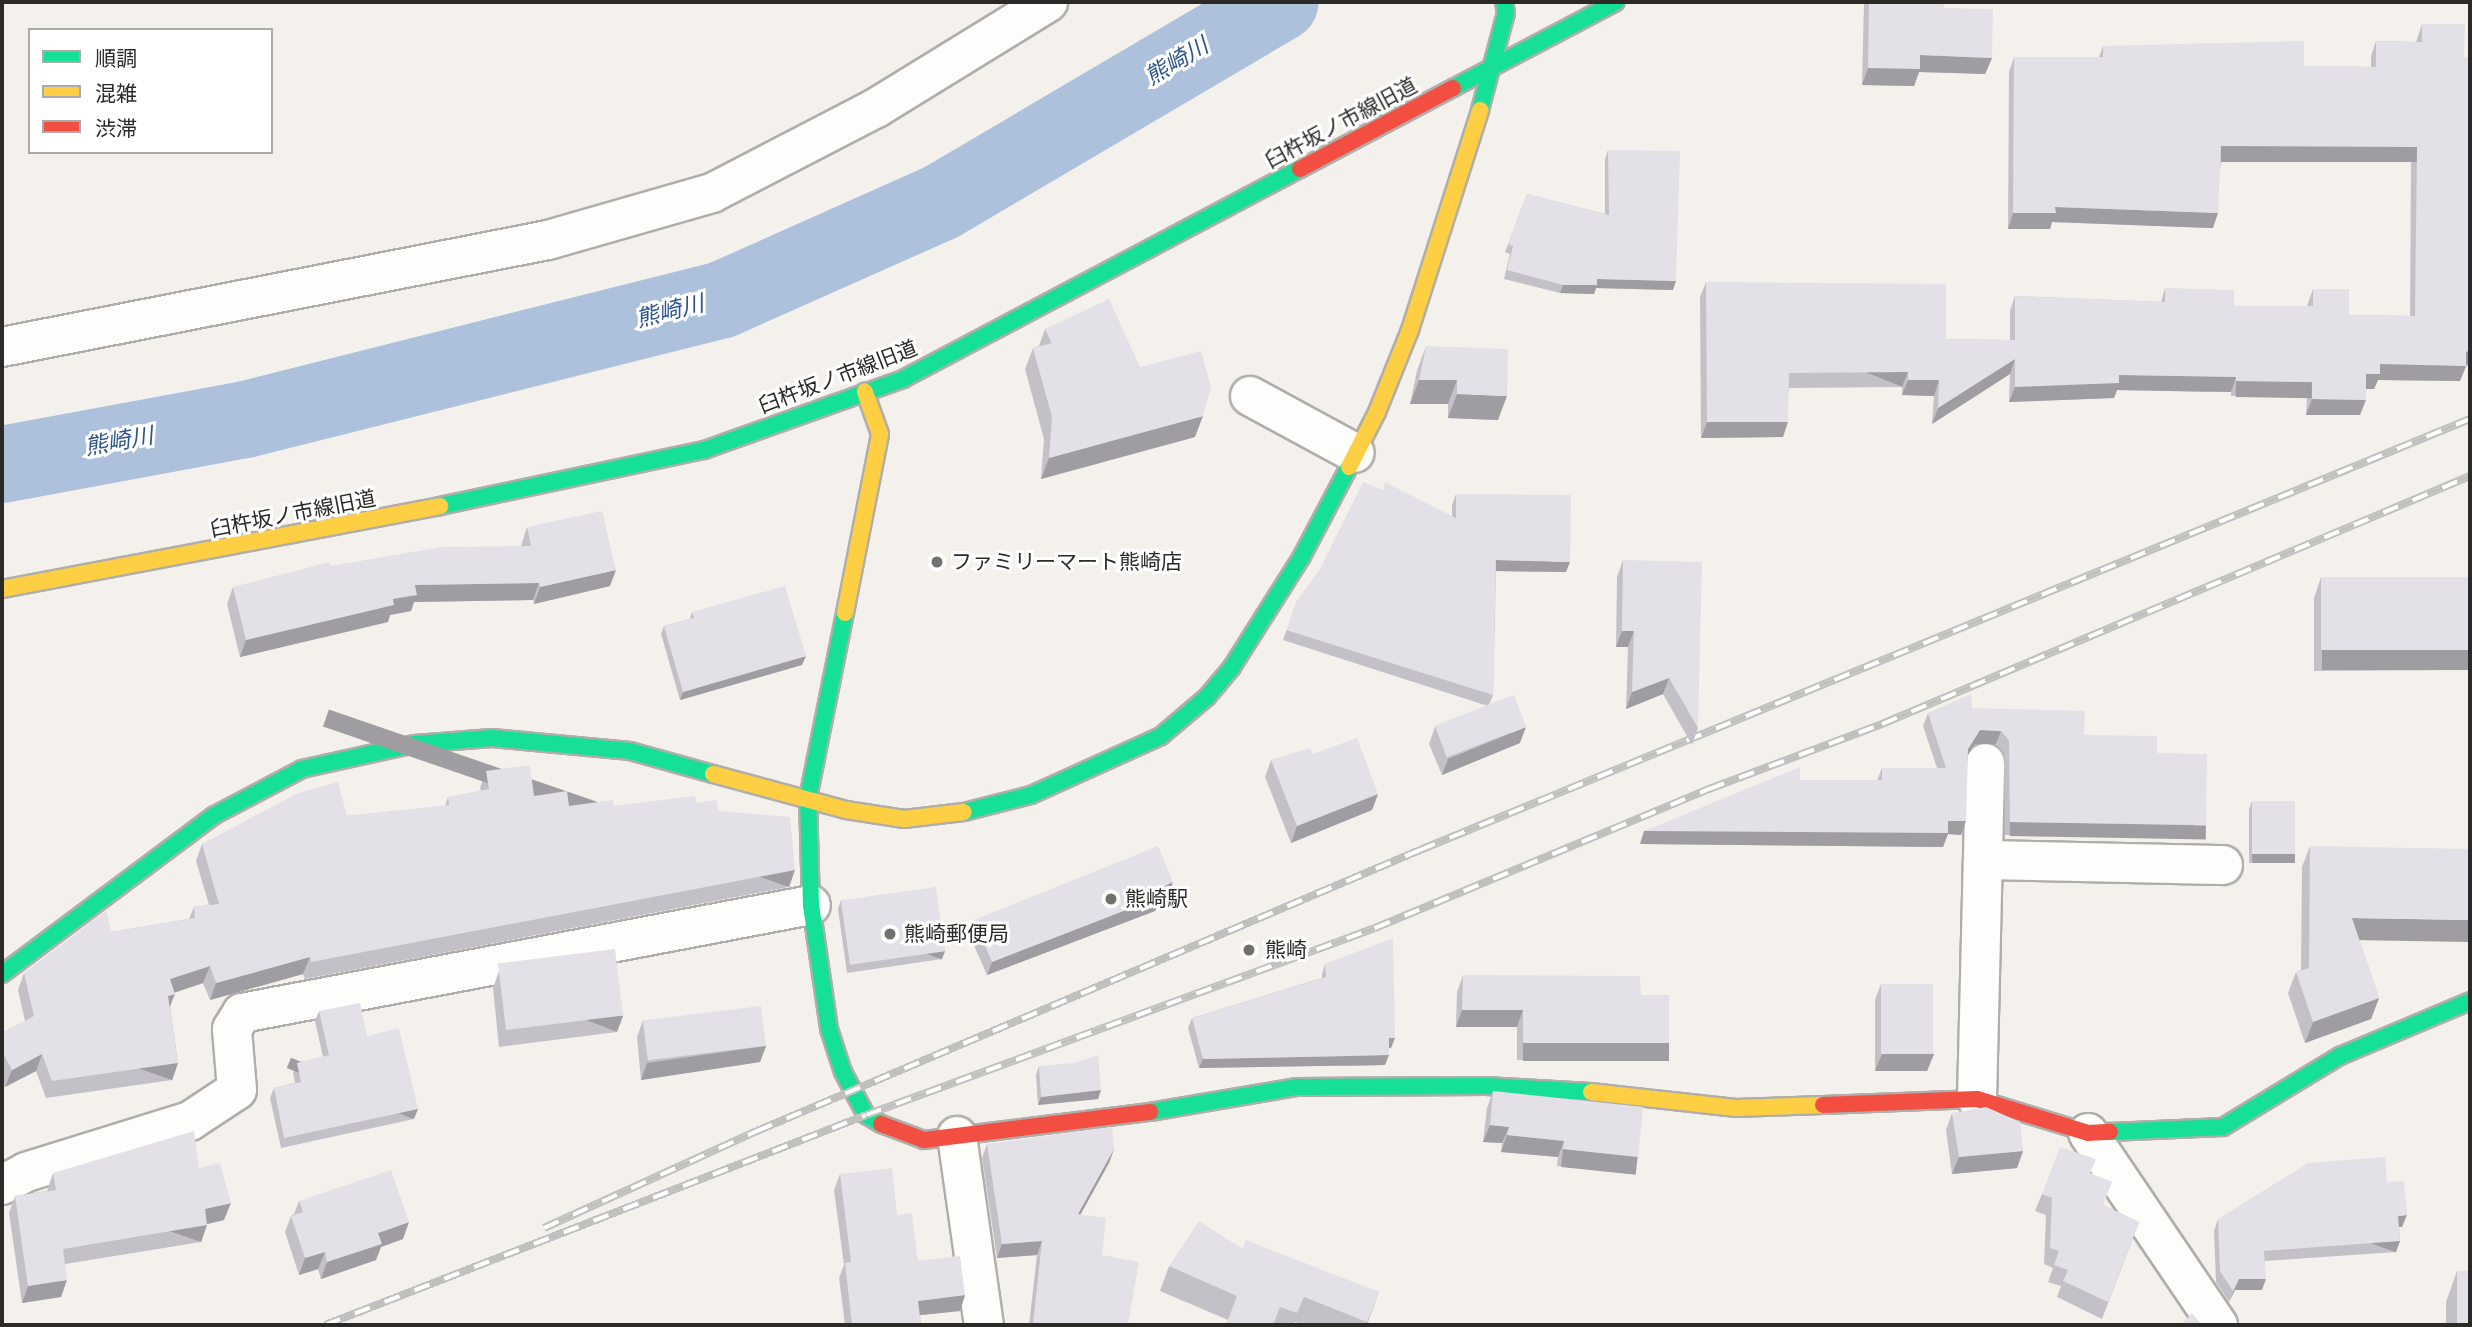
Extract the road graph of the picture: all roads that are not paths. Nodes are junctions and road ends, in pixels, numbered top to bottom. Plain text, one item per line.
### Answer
1 (1048, 2) edge
2 (1616, 2) edge
3 (1505, 7) edge
4 (1494, 65) junction
5 (2, 347) edge
6 (865, 393) junction
7 (1250, 396) dead end
8 (1345, 448) junction
9 (2, 589) edge
10 (1984, 763) dead end
11 (808, 798) junction
12 (1983, 860) junction
13 (2223, 865) dead end
14 (811, 905) junction
15 (2, 974) edge
16 (2470, 1001) edge
17 (1977, 1099) junction
18 (2088, 1133) junction
19 (957, 1136) junction
20 (2, 1185) edge
21 (984, 1325) edge
22 (2218, 1325) edge

1 - 5 street
2 - 4 street, 臼杵坂ノ市線旧道
3 - 4 street
4 - 6 street, 臼杵坂ノ市線旧道
4 - 8 street
6 - 9 street, 臼杵坂ノ市線旧道
6 - 11 street
7 - 8 street
8 - 11 street
10 - 12 street
11 - 14 street
11 - 15 street
12 - 13 street
12 - 17 street
14 - 19 street
14 - 20 street
16 - 18 street
17 - 18 street
17 - 19 street
18 - 22 street
19 - 21 street

